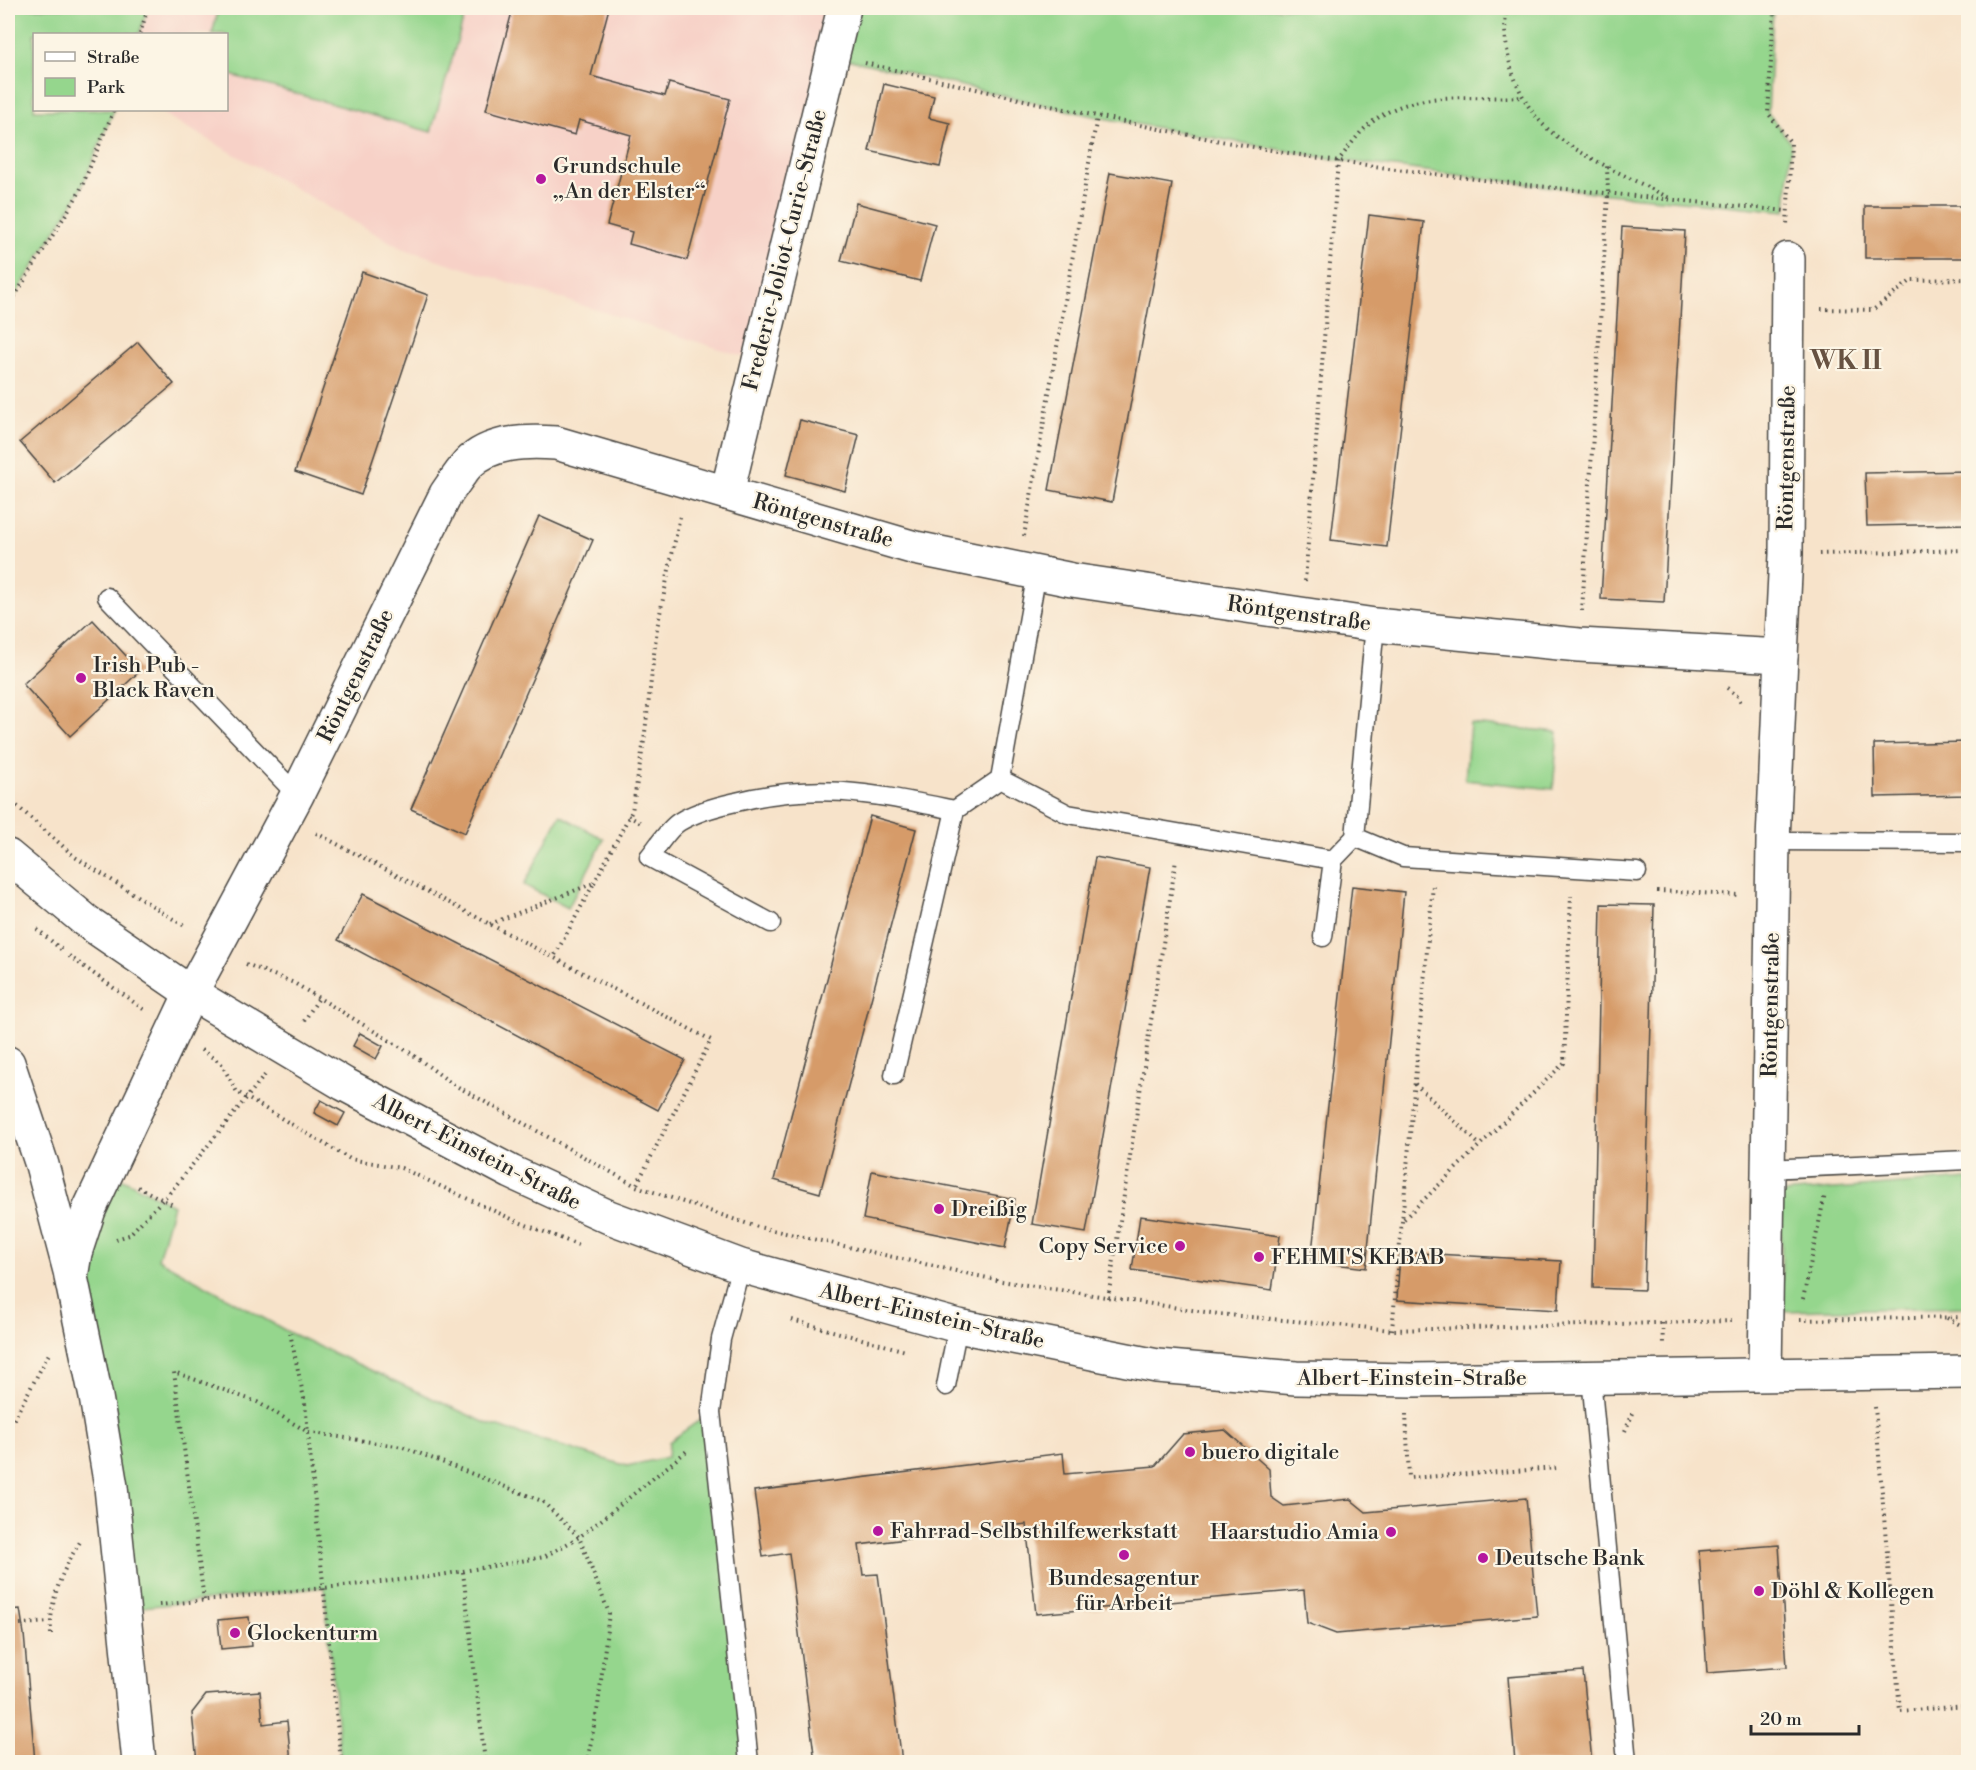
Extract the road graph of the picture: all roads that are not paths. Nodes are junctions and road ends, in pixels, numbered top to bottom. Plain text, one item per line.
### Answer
1 (844, 8) edge
2 (1788, 259) road end
3 (727, 493) junction
4 (1028, 570) junction
5 (107, 597) dead end
6 (1375, 625) junction
7 (1781, 656) junction
8 (1000, 779) junction
9 (297, 795) junction
10 (954, 810) junction
11 (1355, 837) junction
12 (1773, 841) junction
13 (1968, 842) edge
14 (8, 856) edge
15 (1333, 860) junction
16 (1637, 872) road end
17 (771, 923) dead end
18 (1323, 937) dead end
19 (190, 993) junction
20 (8, 1063) edge
21 (894, 1075) dead end
22 (1968, 1160) edge
23 (1768, 1168) junction
24 (73, 1265) junction
25 (741, 1266) junction
26 (958, 1326) junction
27 (1968, 1372) edge
28 (1765, 1374) junction
29 (1591, 1377) junction
30 (946, 1386) dead end
31 (139, 1762) edge
32 (749, 1762) edge
33 (1627, 1762) edge

1 - 3 street, Frederic-Joliot-Curie-Straße
2 - 7 street, Röntgenstraße
3 - 4 street, Röntgenstraße
3 - 9 street, Röntgenstraße
4 - 6 street, Röntgenstraße
4 - 8 lane
5 - 9 lane
6 - 7 street, Röntgenstraße
6 - 11 lane
7 - 12 street, Röntgenstraße
8 - 10 lane
8 - 15 lane
9 - 19 street, Röntgenstraße
10 - 17 lane
10 - 21 lane
11 - 15 lane
11 - 16 lane
12 - 13 lane
12 - 23 street, Röntgenstraße
14 - 19 street, Albert-Einstein-Straße
15 - 18 lane
19 - 24 street, Röntgenstraße
19 - 25 street, Albert-Einstein-Straße
20 - 24 street
22 - 23 lane
23 - 28 street, Röntgenstraße
24 - 31 street
25 - 26 street, Albert-Einstein-Straße
25 - 32 lane
26 - 29 street, Albert-Einstein-Straße
26 - 30 lane
27 - 28 street, Albert-Einstein-Straße
28 - 29 street, Albert-Einstein-Straße
29 - 33 lane

